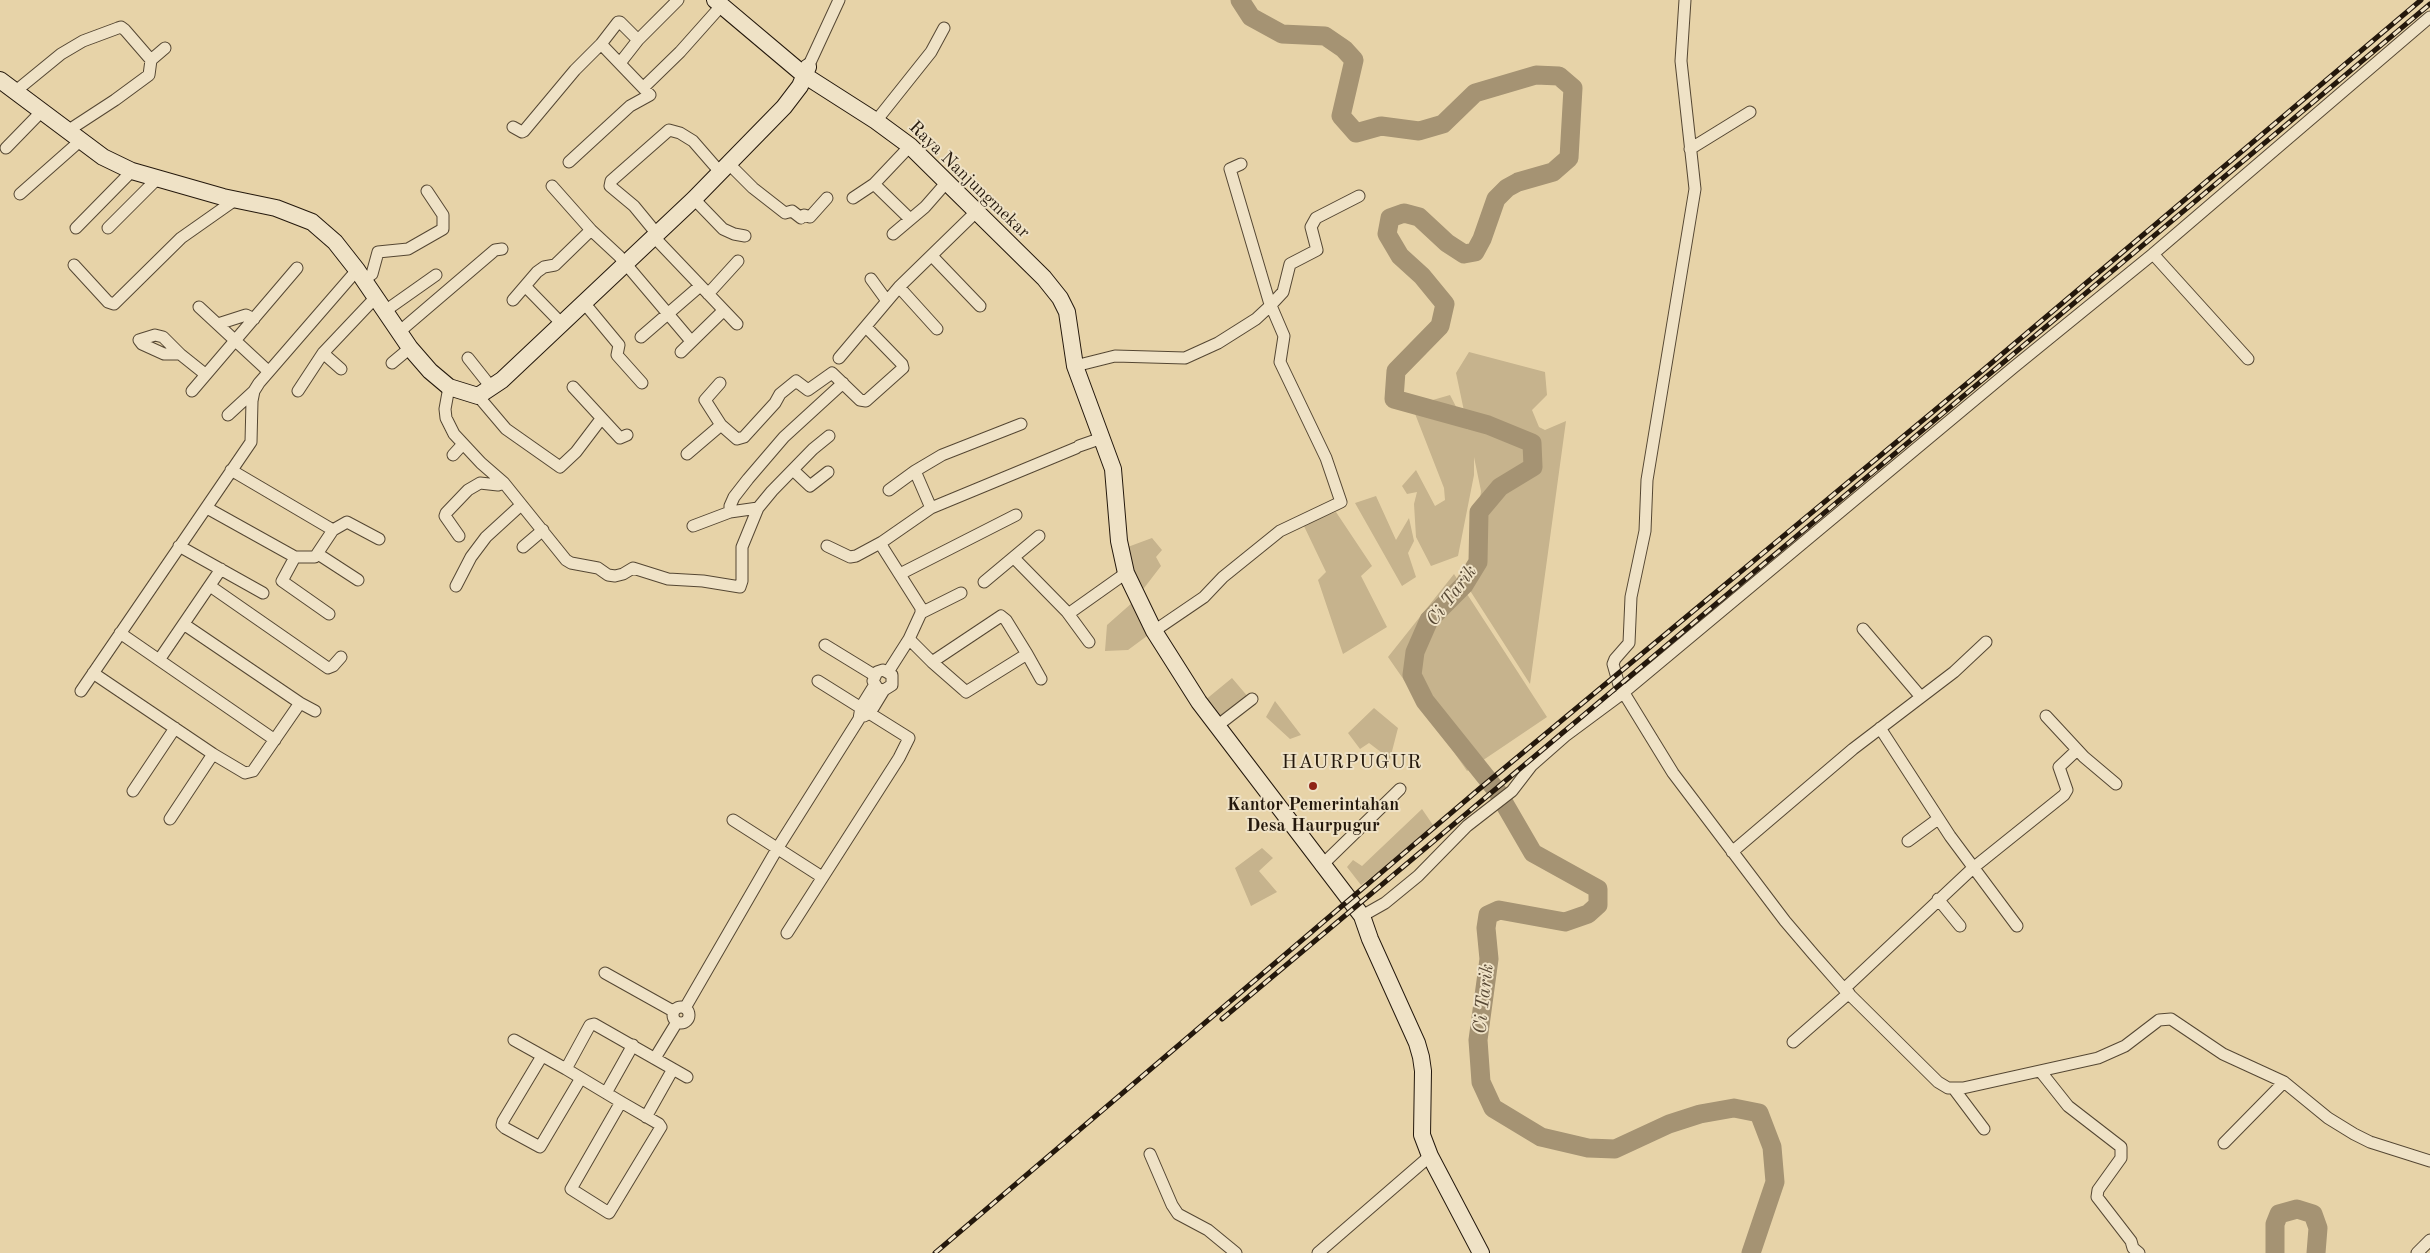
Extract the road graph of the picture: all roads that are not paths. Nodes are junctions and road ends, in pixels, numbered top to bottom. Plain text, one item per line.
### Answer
1 (678, 0) edge
2 (839, 0) edge
3 (1685, 0) edge
4 (718, 3) edge
5 (2430, 17) edge
6 (944, 28) dead end
7 (638, 40) junction
8 (601, 44) junction
9 (165, 48) dead end
10 (151, 60) junction
11 (620, 63) junction
12 (806, 71) junction
13 (0, 80) edge
14 (644, 87) junction
15 (17, 90) junction
16 (42, 111) junction
17 (1750, 112) dead end
18 (876, 121) junction
19 (513, 127) dead end
20 (75, 136) junction
21 (910, 146) junction
22 (6, 148) dead end
23 (1690, 149) junction
24 (569, 162) dead end
25 (1241, 164) dead end
26 (724, 168) junction
27 (132, 171) junction
28 (157, 178) junction
29 (946, 183) junction
30 (874, 184) junction
31 (552, 186) dead end
32 (427, 191) dead end
33 (20, 194) dead end
34 (1359, 196) dead end
35 (827, 198) dead end
36 (853, 198) dead end
37 (694, 199) junction
38 (235, 200) junction
39 (976, 212) junction
40 (910, 219) junction
41 (76, 228) dead end
42 (108, 228) dead end
43 (591, 230) junction
44 (893, 234) dead end
45 (655, 236) junction
46 (745, 236) dead end
47 (502, 250) dead end
48 (2153, 254) junction
49 (932, 256) junction
50 (738, 261) dead end
51 (626, 264) junction
52 (74, 266) dead end
53 (297, 268) dead end
54 (361, 275) junction
55 (436, 275) dead end
56 (871, 279) dead end
57 (526, 287) junction
58 (899, 287) junction
59 (704, 290) junction
60 (513, 300) dead end
61 (887, 301) junction
62 (380, 304) junction
63 (585, 304) junction
64 (980, 306) dead end
65 (1270, 306) junction
66 (199, 307) dead end
67 (723, 311) junction
68 (670, 314) junction
69 (254, 319) junction
70 (218, 324) junction
71 (737, 324) dead end
72 (563, 325) junction
73 (866, 327) junction
74 (937, 329) dead end
75 (399, 332) junction
76 (641, 337) dead end
77 (691, 341) junction
78 (235, 342) junction
79 (410, 348) junction
80 (681, 352) dead end
81 (323, 353) junction
82 (180, 354) dead end
83 (468, 358) dead end
84 (839, 358) dead end
85 (2248, 359) dead end
86 (392, 363) dead end
87 (1075, 366) junction
88 (341, 369) dead end
89 (268, 371) junction
90 (206, 374) junction
91 (820, 381) junction
92 (720, 383) dead end
93 (843, 383) junction
94 (642, 384) dead end
95 (449, 387) junction
96 (573, 387) dead end
97 (192, 391) dead end
98 (254, 391) junction
99 (298, 391) dead end
100 (484, 391) junction
101 (831, 394) junction
102 (228, 415) dead end
103 (601, 419) junction
104 (1021, 424) dead end
105 (722, 425) junction
106 (628, 435) dead end
107 (829, 436) dead end
108 (1102, 438) junction
109 (463, 444) junction
110 (453, 454) dead end
111 (687, 454) dead end
112 (231, 470) junction
113 (793, 470) junction
114 (915, 471) junction
115 (828, 472) dead end
116 (504, 483) junction
117 (889, 490) dead end
118 (521, 504) junction
119 (207, 508) junction
120 (758, 508) junction
121 (931, 508) junction
122 (730, 512) junction
123 (1016, 515) dead end
124 (693, 526) dead end
125 (333, 530) junction
126 (543, 530) junction
127 (460, 536) dead end
128 (1039, 536) dead end
129 (379, 539) dead end
130 (882, 542) junction
131 (180, 546) junction
132 (827, 546) dead end
133 (523, 547) dead end
134 (318, 554) junction
135 (295, 557) junction
136 (1014, 558) junction
137 (221, 569) junction
138 (1126, 573) junction
139 (900, 574) junction
140 (358, 580) dead end
141 (984, 582) dead end
142 (210, 586) junction
143 (456, 586) dead end
144 (263, 593) dead end
145 (961, 593) dead end
146 (1067, 612) junction
147 (329, 614) dead end
148 (921, 614) junction
149 (185, 624) junction
150 (1863, 629) dead end
151 (1154, 631) junction
152 (120, 633) junction
153 (909, 639) junction
154 (1090, 642) dead end
155 (1986, 642) dead end
156 (825, 645) dead end
157 (1027, 654) junction
158 (341, 657) dead end
159 (159, 660) junction
160 (932, 662) junction
161 (888, 672) junction
162 (93, 673) junction
163 (1041, 679) dead end
164 (818, 681) dead end
165 (878, 684) junction
166 (81, 691) dead end
167 (1624, 693) junction
168 (1921, 697) junction
169 (1252, 699) dead end
170 (300, 703) junction
171 (316, 711) dead end
172 (863, 713) junction
173 (2046, 716) dead end
174 (1217, 726) junction
175 (175, 728) junction
176 (1880, 728) junction
177 (275, 740) junction
178 (2077, 750) junction
179 (213, 754) junction
180 (2116, 784) dead end
181 (1400, 789) dead end
182 (133, 791) dead end
183 (170, 819) dead end
184 (1938, 819) junction
185 (733, 820) dead end
186 (1908, 841) dead end
187 (778, 849) junction
188 (1732, 852) junction
189 (1322, 866) junction
190 (1973, 868) junction
191 (822, 877) junction
192 (1938, 899) junction
193 (1362, 916) junction
194 (1960, 926) dead end
195 (2017, 926) dead end
196 (787, 933) dead end
197 (605, 973) dead end
198 (1847, 991) junction
199 (678, 1014) junction
200 (514, 1040) dead end
201 (1793, 1042) dead end
202 (633, 1045) junction
203 (542, 1056) junction
204 (656, 1058) junction
205 (566, 1069) junction
206 (674, 1069) junction
207 (2041, 1072) junction
208 (687, 1077) dead end
209 (581, 1078) junction
210 (2284, 1082) junction
211 (1954, 1089) junction
212 (606, 1093) junction
213 (621, 1102) junction
214 (646, 1117) junction
215 (1984, 1130) dead end
216 (2224, 1143) dead end
217 (1150, 1154) dead end
218 (1430, 1156) junction
219 (2430, 1162) edge
220 (2430, 1240) edge
221 (1236, 1253) edge
222 (1318, 1253) edge
223 (1481, 1253) edge
224 (2139, 1253) edge
225 (2417, 1253) edge

1 - 7 street
2 - 12 street
3 - 23 street
4 - 12 main road, Raya Nanjungmekar
4 - 14 street
5 - 48 street
6 - 18 street
7 - 8 street
7 - 11 street
8 - 11 street
8 - 19 street
9 - 10 street
10 - 15 street
10 - 20 street
11 - 14 street
12 - 18 main road, Raya Nanjungmekar
12 - 26 main road
13 - 15 main road
14 - 24 street
15 - 16 main road
16 - 20 main road
16 - 22 street
17 - 23 street
18 - 21 main road, Raya Nanjungmekar
20 - 27 main road
20 - 33 street
21 - 29 main road, Raya Nanjungmekar
21 - 30 street
23 - 167 street
25 - 65 street
26 - 35 street
26 - 37 main road
26 - 45 street
27 - 28 main road
27 - 41 street
28 - 38 main road
28 - 42 street
29 - 39 main road, Raya Nanjungmekar
29 - 40 street
30 - 36 street
30 - 40 street
31 - 43 street
32 - 54 street
34 - 65 street
37 - 45 main road
37 - 46 street
38 - 52 street
38 - 54 main road
39 - 49 street
39 - 87 main road, Raya Nanjungmekar
40 - 44 street
43 - 51 street
43 - 57 street
45 - 51 main road
45 - 59 street
47 - 75 street
48 - 85 street
48 - 167 street
49 - 58 street
49 - 64 street
50 - 59 street
51 - 63 main road
51 - 68 street
53 - 69 street
54 - 62 main road
54 - 89 street
55 - 62 street
56 - 61 street
57 - 60 street
57 - 72 street
58 - 61 street
58 - 74 street
59 - 67 street
59 - 68 street
61 - 73 street
62 - 75 main road
62 - 81 street
63 - 72 main road
63 - 94 street
65 - 87 street
65 - 151 street
66 - 70 street
67 - 71 street
67 - 77 street
68 - 76 street
68 - 77 street
69 - 70 street
69 - 78 street
70 - 78 street
72 - 100 main road
73 - 84 street
73 - 93 street
75 - 79 main road
77 - 80 street
78 - 89 street
78 - 90 street
79 - 86 street
79 - 95 main road
81 - 88 street
81 - 99 street
82 - 90 street
83 - 100 street
87 - 108 main road, Raya Nanjungmekar
89 - 98 street
90 - 97 street
91 - 93 street
91 - 101 street
91 - 105 street
92 - 105 street
93 - 101 street
95 - 100 main road
95 - 109 street
96 - 103 street
98 - 102 street
98 - 112 street
100 - 103 street
101 - 122 street
103 - 106 street
104 - 114 street
105 - 111 street
107 - 113 street
108 - 121 street
108 - 138 main road, Raya Nanjungmekar
109 - 110 street
109 - 116 street
112 - 119 street
112 - 125 street
113 - 115 street
113 - 120 street
114 - 117 street
114 - 121 street
116 - 118 street
116 - 127 street
118 - 126 street
118 - 143 street
119 - 131 street
119 - 135 street
120 - 122 street
120 - 126 street
121 - 130 street
122 - 124 street
123 - 139 street
125 - 129 street
125 - 134 street
126 - 133 street
128 - 136 street
130 - 132 street
130 - 139 street
131 - 137 street
131 - 152 street
134 - 135 street
134 - 140 street
135 - 147 street
136 - 141 street
136 - 146 street
137 - 142 street
137 - 144 street
138 - 146 street
138 - 151 main road, Raya Nanjungmekar
139 - 148 street
142 - 149 street
142 - 158 street
145 - 148 street
146 - 154 street
148 - 153 street
149 - 159 street
149 - 170 street
150 - 168 street
151 - 174 main road, Raya Nanjungmekar
152 - 159 street
152 - 162 street
153 - 160 street
153 - 161 street
155 - 168 street
156 - 165 street
157 - 160 street
157 - 160 street
157 - 163 street
159 - 177 street
161 - 165 street
161 - 165 street
162 - 166 street
162 - 175 street
164 - 172 street
165 - 172 street
167 - 188 street
167 - 193 street
168 - 176 street
169 - 174 street
170 - 171 street
170 - 177 street
172 - 187 street
172 - 191 street
173 - 178 street
174 - 189 main road, Raya Nanjungmekar
175 - 179 street
175 - 182 street
176 - 184 street
176 - 188 street
177 - 179 street
178 - 180 street
178 - 190 street
179 - 183 street
181 - 189 street
184 - 186 street
184 - 190 street
185 - 187 street
187 - 191 street
187 - 199 street
188 - 198 street
189 - 193 main road, Raya Nanjungmekar
190 - 192 street
190 - 195 street
191 - 196 street
192 - 194 street
192 - 198 street
193 - 218 main road, Raya Nanjungmekar
197 - 199 street
198 - 201 street
198 - 211 street
199 - 204 street
200 - 203 street
202 - 204 street
202 - 205 street
202 - 212 street
203 - 205 street
203 - 209 street
204 - 206 street
205 - 209 street
206 - 208 street
206 - 214 street
207 - 210 street
207 - 211 street
207 - 224 street
209 - 212 street
210 - 216 street
210 - 219 street
211 - 215 street
212 - 213 street
213 - 214 street
213 - 214 street
217 - 221 street
218 - 222 street
218 - 223 main road, Raya Nanjungmekar
220 - 225 street

